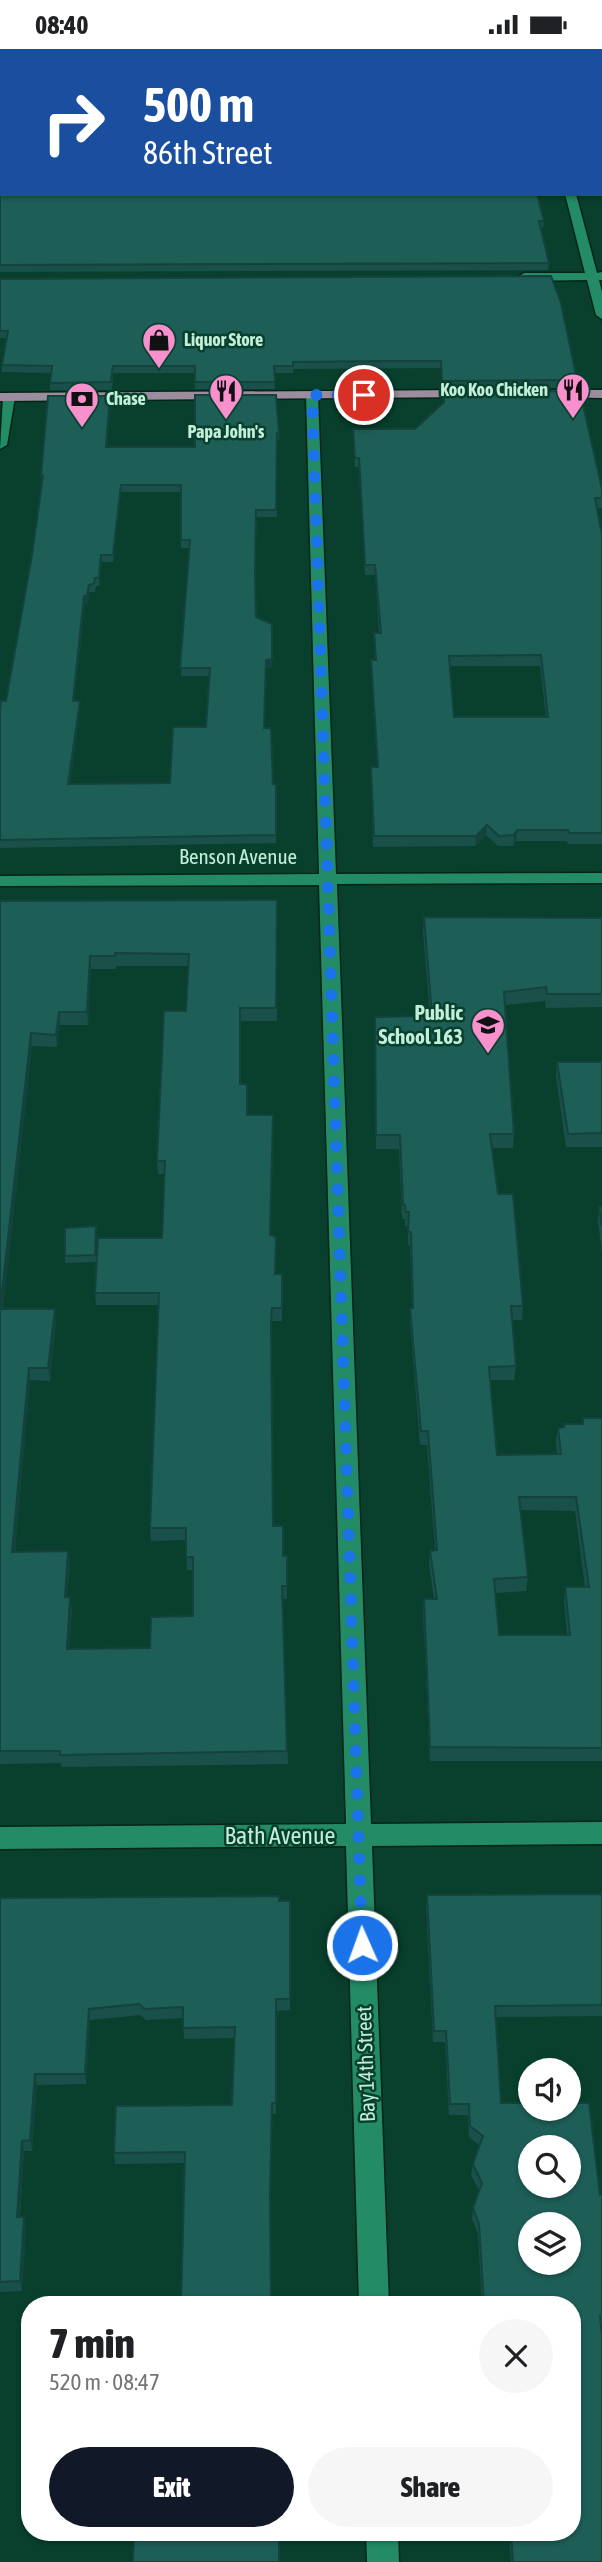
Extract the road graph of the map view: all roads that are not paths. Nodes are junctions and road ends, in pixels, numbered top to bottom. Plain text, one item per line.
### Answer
1 (571, 196) edge
2 (517, 277) edge
3 (597, 277) edge
4 (602, 315) edge
5 (485, 394) edge
6 (534, 394) edge
7 (602, 394) edge
8 (312, 395) junction
9 (4, 397) edge
10 (0, 445) edge
11 (602, 878) edge
12 (328, 879) junction
13 (0, 881) edge
14 (602, 1833) edge
15 (359, 1835) junction
16 (0, 1838) edge
17 (374, 2296) edge
18 (382, 2541) edge
19 (383, 2562) edge

1 - 3 street
2 - 3 street
3 - 4 street
5 - 8 main road
6 - 7 main road
8 - 9 main road
8 - 12 street, Bay 14th Street
9 - 10 street
11 - 12 street, Benson Avenue
12 - 13 street, Benson Avenue
12 - 15 street, Bay 14th Street
14 - 15 street, Bath Avenue
15 - 16 street, Bath Avenue
15 - 17 street, Bay 14th Street
18 - 19 street

